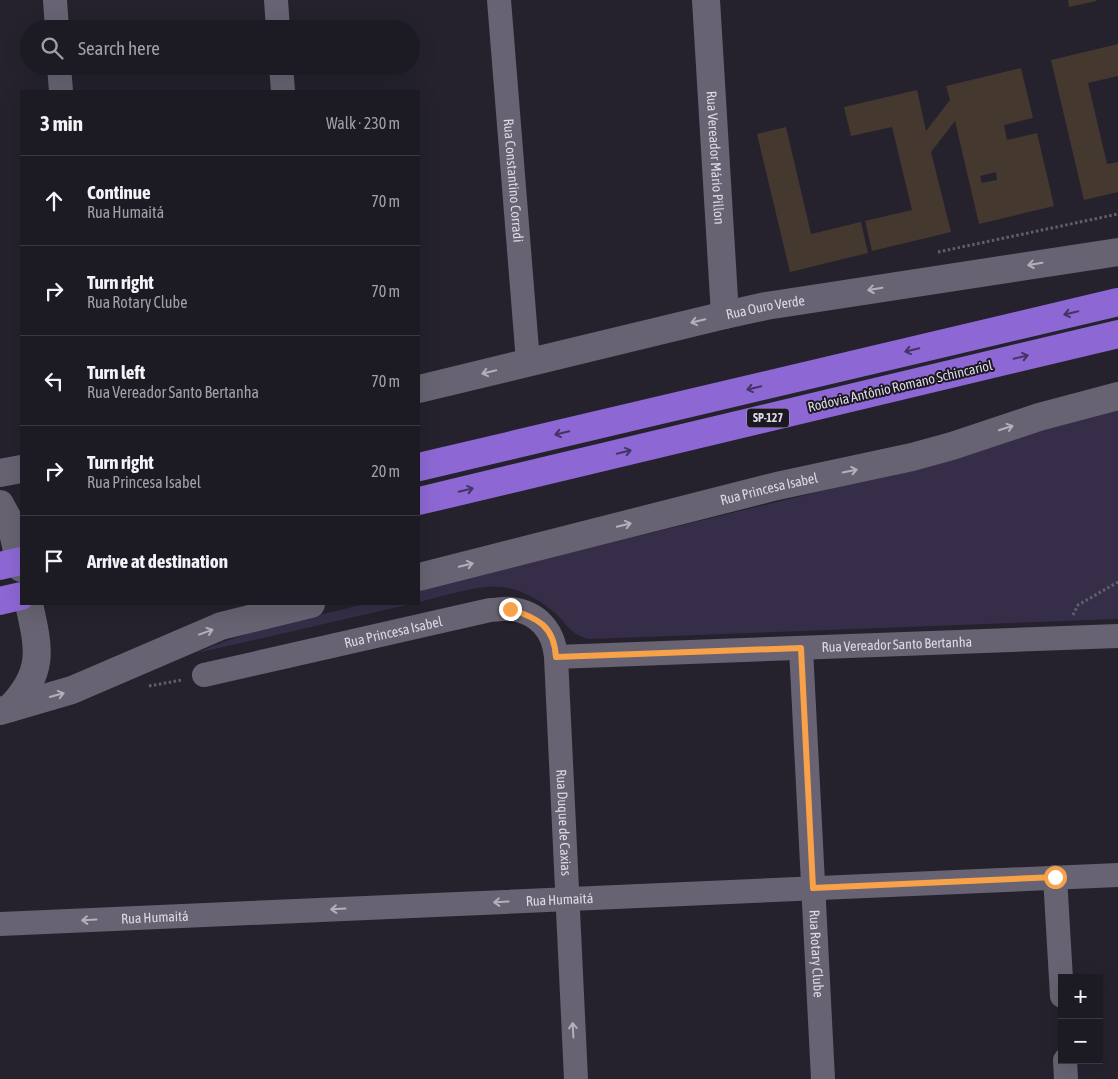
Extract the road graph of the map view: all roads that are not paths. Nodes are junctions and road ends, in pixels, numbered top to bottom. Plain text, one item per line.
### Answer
1 (55, 0) edge
2 (276, 0) edge
3 (499, 0) edge
4 (706, 0) edge
5 (56, 20) edge
6 (277, 20) edge
7 (60, 75) edge
8 (282, 75) edge
9 (61, 90) edge
10 (283, 90) edge
11 (1118, 252) edge
12 (1118, 302) edge
13 (725, 315) junction
14 (1118, 334) edge
15 (528, 362) junction
16 (420, 389) edge
17 (1118, 396) edge
18 (420, 467) edge
19 (20, 469) edge
20 (0, 473) edge
21 (420, 501) edge
22 (6, 514) edge
23 (20, 561) edge
24 (20, 564) edge
25 (0, 566) edge
26 (420, 576) edge
27 (20, 596) edge
28 (0, 601) edge
29 (29, 605) edge
30 (307, 605) edge
31 (1118, 636) edge
32 (801, 648) junction
33 (556, 657) junction
34 (204, 675) dead end
35 (5, 709) edge
36 (1118, 875) edge
37 (1055, 877) junction
38 (813, 888) junction
39 (567, 899) junction
40 (0, 924) edge
41 (1061, 974) edge
42 (1065, 1064) edge
43 (576, 1079) edge
44 (823, 1079) edge
45 (1066, 1079) edge

1 - 5 street
2 - 6 street
3 - 15 street, Rua Constantino Corradi
4 - 13 main road, Rua Vereador Mário Pillon
7 - 9 street
8 - 10 street
11 -> 13 main road, Rua Ouro Verde
12 -> 18 highway, SP-127
13 -> 15 main road, Rua Ouro Verde
21 -> 14 highway, Rodovia Antônio Romano Schincariol / SP-127
15 -> 16 main road, Rua Ouro Verde
26 -> 17 main road, Rua Princesa Isabel
19 - 20 main road
22 - 24 main road
23 - 25 highway
27 - 28 highway
29 - 35 main road
35 -> 30 main road
31 - 32 street, Rua Vereador Santo Bertanha
32 - 33 street, Rua Vereador Santo Bertanha
32 - 38 street, Rua Rotary Clube
33 - 34 street, Rua Princesa Isabel
33 - 39 street, Rua Duque de Caxias
36 - 37 street, Rua Humaitá
37 - 38 street, Rua Humaitá
37 - 41 street
38 - 39 street, Rua Humaitá
38 - 44 street, Rua Rotary Clube
39 -> 40 street, Rua Humaitá
43 -> 39 street, Rua Duque de Caxias
42 - 45 street

